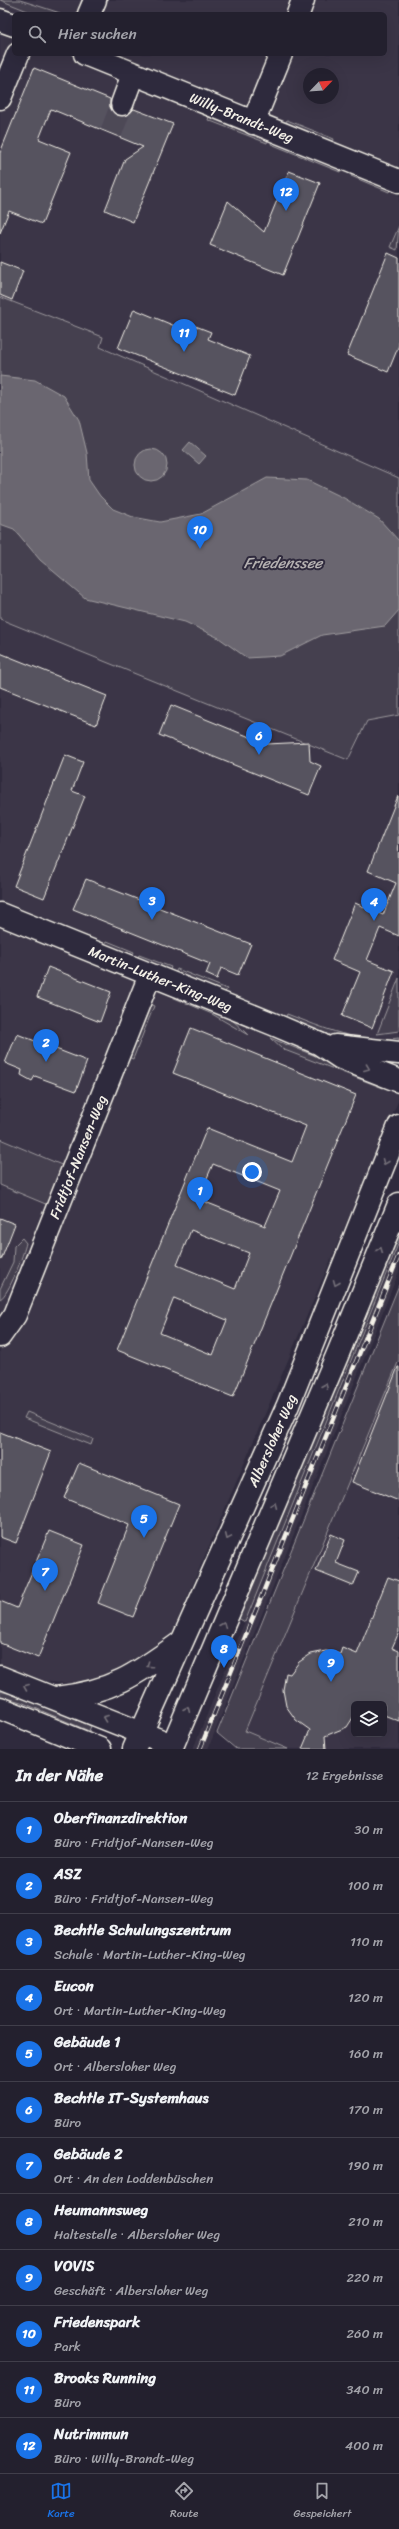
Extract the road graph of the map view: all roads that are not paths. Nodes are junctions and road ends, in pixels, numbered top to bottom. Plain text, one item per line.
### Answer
1 (95, 0) edge
2 (303, 0) edge
3 (90, 12) edge
4 (299, 12) edge
5 (0, 20) edge
6 (12, 24) edge
7 (17, 56) edge
8 (90, 56) edge
9 (280, 56) edge
10 (133, 74) junction
11 (0, 98) edge
12 (122, 104) tunnel mouth
13 (253, 123) junction
14 (399, 181) edge
15 (0, 914) edge
16 (150, 975) junction
17 (320, 1044) junction
18 (399, 1053) edge
19 (399, 1081) edge
20 (399, 1126) edge
21 (399, 1204) edge
22 (0, 1336) edge
23 (180, 1643) junction
24 (0, 1677) edge
25 (52, 1698) junction
26 (0, 1708) edge
27 (20, 1716) junction
28 (138, 1741) edge
29 (175, 1748) edge
30 (59, 1749) edge
31 (100, 1749) edge

1 - 3 main road
2 - 4 main road
5 - 6 main road
7 - 11 main road
8 - 10 main road, Willy-Brandt-Weg
9 - 13 main road
10 - 12 main road
10 - 13 main road, Willy-Brandt-Weg
13 - 14 main road, Willy-Brandt-Weg
15 - 16 main road, Martin-Luther-King-Weg
16 - 17 main road, Martin-Luther-King-Weg
16 - 22 main road, Fridtjof-Nansen-Weg
17 - 18 main road, Martin-Luther-King-Weg
17 -> 19 main road, Martin-Luther-King-Weg
20 -> 23 main road, Albersloher Weg
29 -> 21 main road, Albersloher Weg
23 -> 25 main road
23 - 28 main road, Albersloher Weg
25 -> 24 main road
28 -> 25 main road
26 - 27 main road
27 - 30 main road
27 - 31 main road
28 - 29 main road

